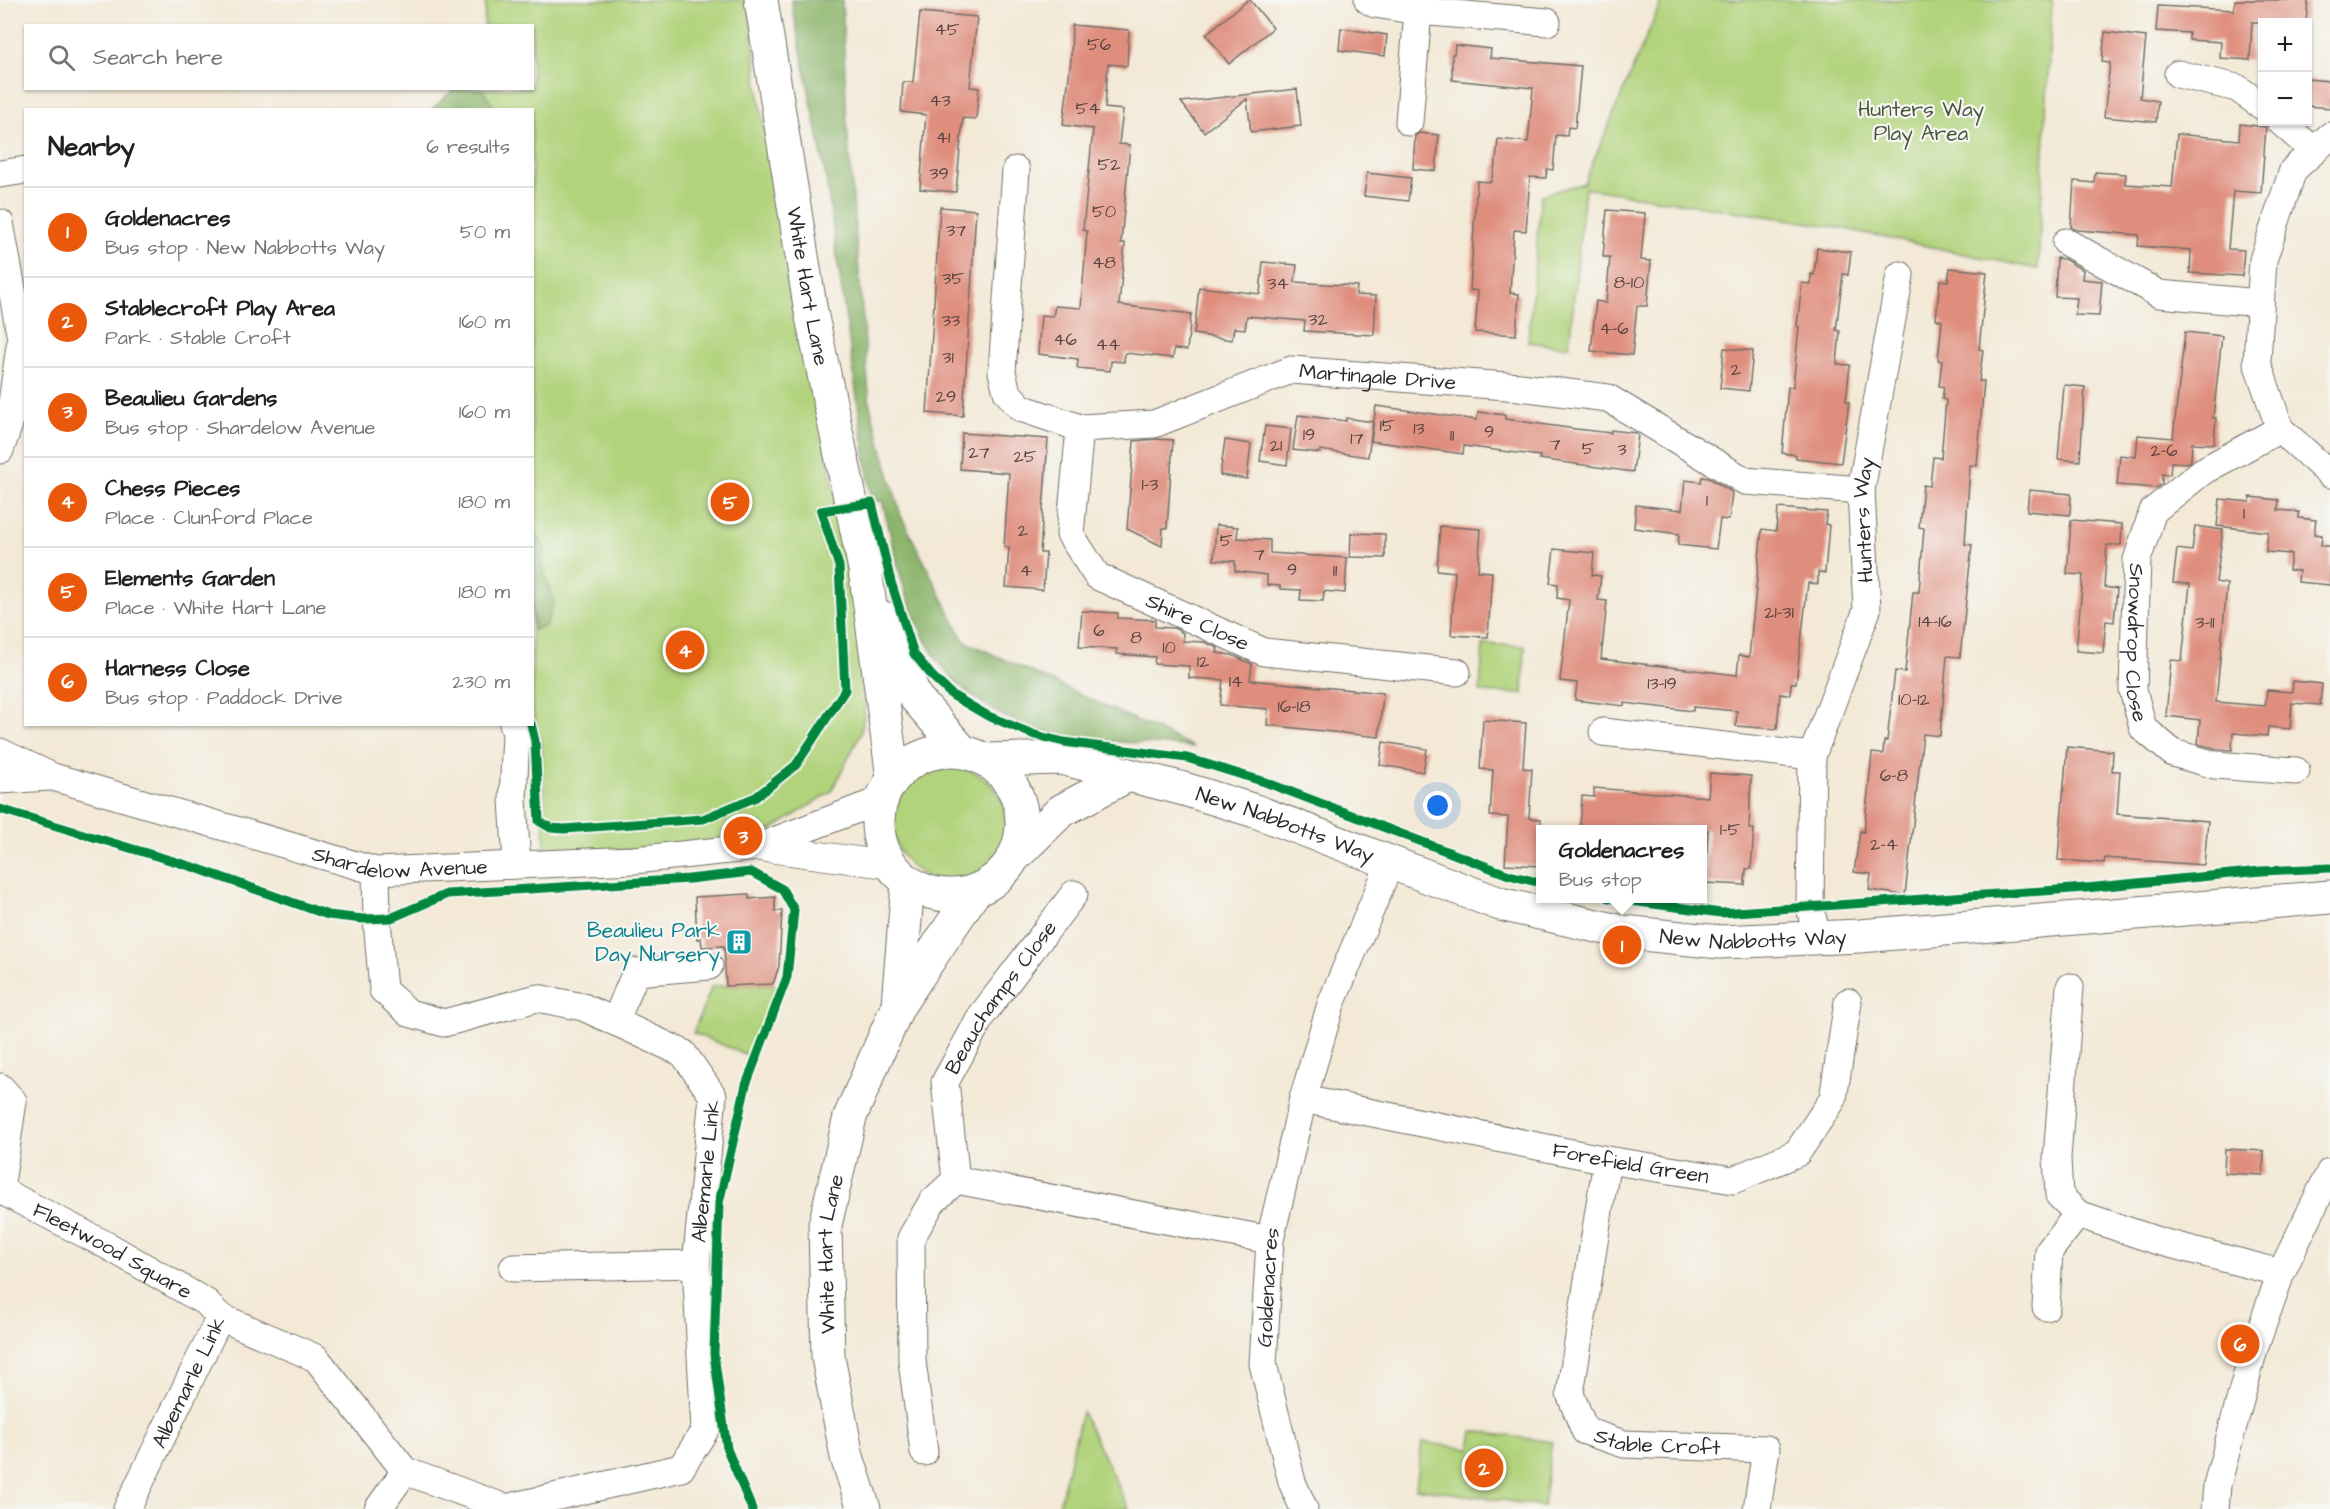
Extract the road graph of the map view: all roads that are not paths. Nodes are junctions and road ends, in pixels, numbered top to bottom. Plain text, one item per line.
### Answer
1 (761, 0) edge
2 (1368, 0) edge
3 (1418, 11) junction
4 (1547, 22) dead end
5 (2178, 74) dead end
6 (2258, 103) edge
7 (1409, 122) dead end
8 (2289, 126) edge
9 (2322, 143) edge
10 (24, 170) edge
11 (1016, 170) dead end
12 (0, 174) edge
13 (0, 223) edge
14 (2066, 242) dead end
15 (1900, 275) dead end
16 (2260, 303) junction
17 (17, 425) edge
18 (1080, 428) junction
19 (2280, 429) junction
20 (0, 450) edge
21 (2330, 474) edge
22 (1861, 489) junction
23 (865, 569) junction
24 (1457, 672) dead end
25 (514, 726) edge
26 (1603, 732) dead end
27 (0, 752) edge
28 (974, 755) junction
29 (1812, 756) junction
30 (2296, 771) dead end
31 (1128, 775) junction
32 (53, 777) junction
33 (0, 780) edge
34 (887, 789) junction
35 (757, 847) junction
36 (1016, 855) junction
37 (1390, 863) junction
38 (517, 864) junction
39 (376, 871) junction
40 (899, 874) junction
41 (974, 892) junction
42 (1074, 894) dead end
43 (2330, 897) edge
44 (1817, 939) junction
45 (709, 966) dead end
46 (2070, 987) dead end
47 (1848, 1002) dead end
48 (898, 1006) junction
49 (615, 1022) junction
50 (0, 1087) edge
51 (1303, 1099) junction
52 (1606, 1161) junction
53 (2330, 1172) edge
54 (957, 1180) junction
55 (0, 1190) edge
56 (2078, 1214) junction
57 (1270, 1240) junction
58 (696, 1264) junction
59 (513, 1268) dead end
60 (2281, 1273) junction
61 (2046, 1307) dead end
62 (220, 1317) junction
63 (924, 1452) dead end
64 (405, 1471) junction
65 (127, 1509) edge
66 (378, 1509) edge
67 (864, 1509) edge
68 (1304, 1509) edge
69 (1757, 1509) edge
70 (2215, 1509) edge

1 - 23 street, White Hart Lane
2 - 3 street
3 - 4 street
3 - 7 street
5 - 6 street
8 - 9 street
9 - 16 street
10 - 12 street
11 - 18 street, Martingale Drive
13 - 17 street
14 - 16 street
15 - 22 street, Hunters Way
16 - 19 street
17 - 20 street
18 - 22 street, Martingale Drive
18 - 24 street, Shire Close
19 - 21 street
19 - 30 street, Snowdrop Close
22 - 29 street, Hunters Way
23 - 28 street, White Hart Lane
23 - 34 street, White Hart Lane
25 - 38 street
26 - 29 street
27 - 32 street, Shardelow Avenue
28 - 31 street, New Nabbotts Way
28 - 34 street
28 - 36 street
29 - 44 street, Hunters Way
31 - 36 street
31 - 37 street, New Nabbotts Way
32 - 33 street, Shardelow Avenue
32 - 39 street, Shardelow Avenue
34 - 35 street, Shardelow Avenue
34 - 40 street
35 - 38 street, Shardelow Avenue
35 - 40 street, Shardelow Avenue
36 - 41 street
37 - 44 street, New Nabbotts Way
37 - 51 street, Goldenacres
38 - 39 street, Shardelow Avenue
39 - 49 street, Albemarle Link
40 - 41 street
40 - 48 street, White Hart Lane
41 - 48 street, White Hart Lane
42 - 54 street, Beauchamps Close
43 - 44 street, New Nabbotts Way
45 - 49 street
46 - 56 street
47 - 52 street, Forefield Green
48 - 67 street, White Hart Lane
49 - 58 street, Albemarle Link
50 - 55 street, Fleetwood Square
51 - 52 street, Forefield Green
51 - 57 street, Goldenacres
52 - 69 street, Stable Croft
53 - 60 street
54 - 57 street
54 - 63 street
55 - 62 street, Fleetwood Square
56 - 60 street
56 - 61 street
57 - 68 street, Goldenacres
58 - 59 street, Albemarle Link
58 - 64 street, Albemarle Link
60 - 70 street
62 - 64 street, Albemarle Link
62 - 65 street, Albemarle Link
64 - 66 street

